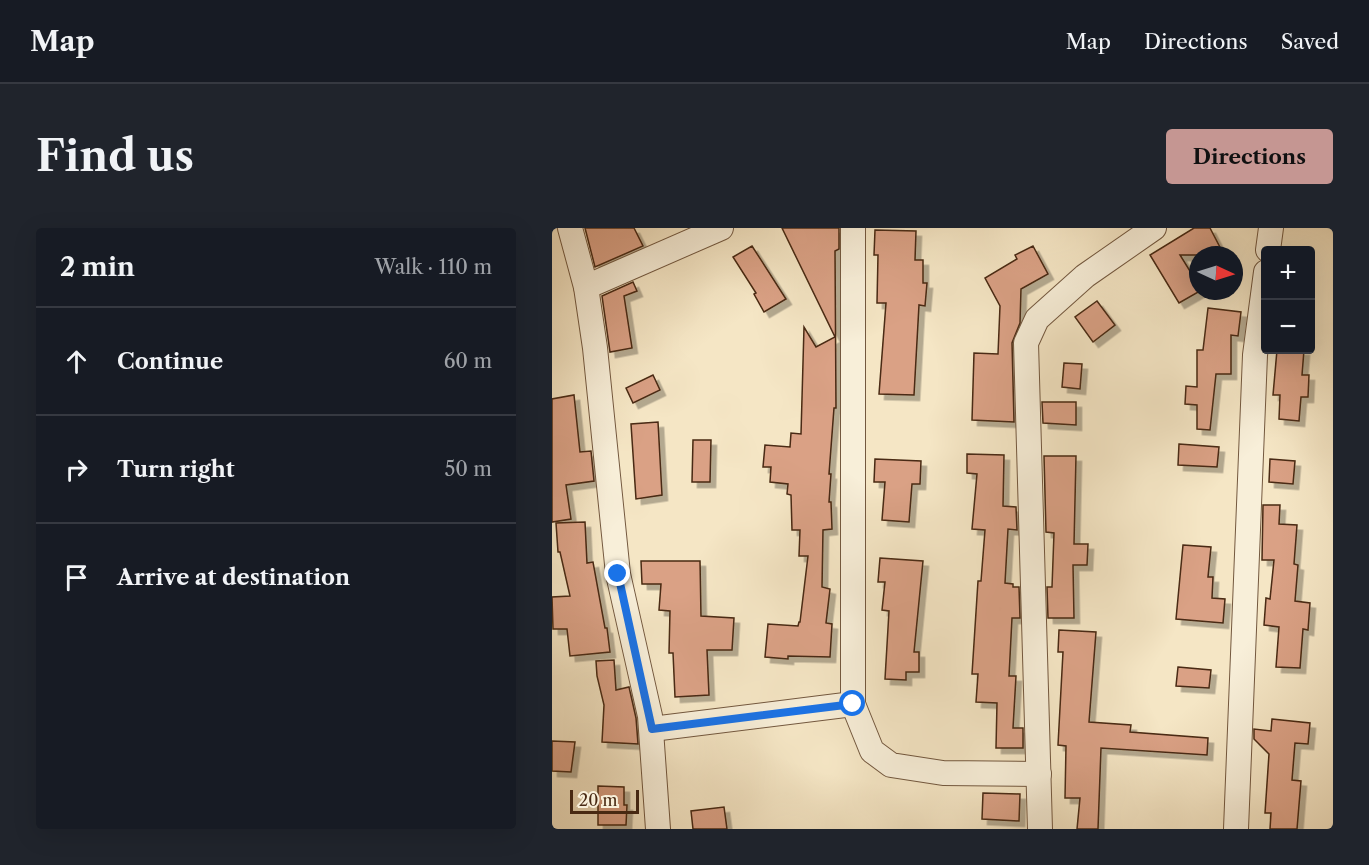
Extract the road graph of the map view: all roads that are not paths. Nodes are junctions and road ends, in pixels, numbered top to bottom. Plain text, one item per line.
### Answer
1 (570, 228) edge
2 (721, 228) edge
3 (854, 228) edge
4 (1154, 228) edge
5 (1271, 228) edge
6 (1269, 246) edge
7 (586, 287) junction
8 (1263, 300) edge
9 (853, 704) junction
10 (652, 729) junction
11 (1039, 774) junction
12 (658, 829) edge
13 (1040, 829) edge
14 (1236, 829) edge

1 - 7 street
2 - 7 street
3 - 9 street
4 - 11 street
5 - 6 street
7 - 10 street
8 - 14 street
9 - 10 street
9 - 11 street
10 - 12 street
11 - 13 street

